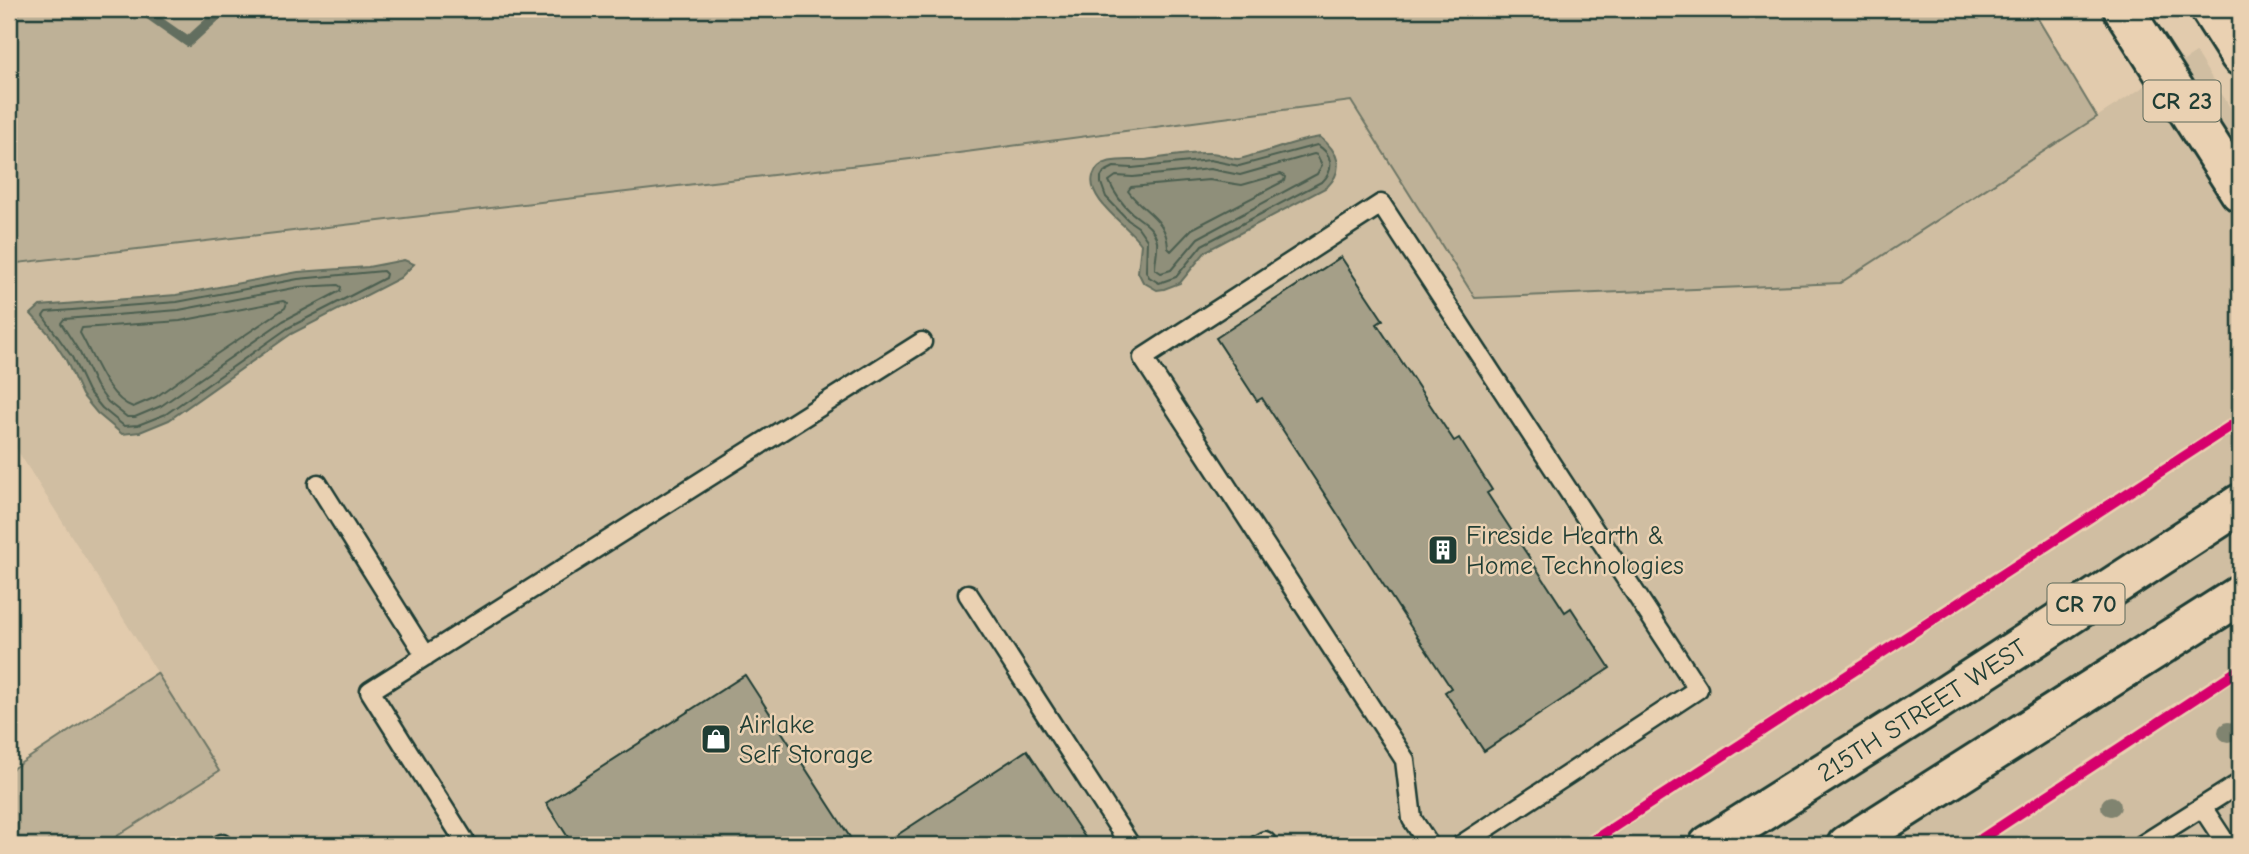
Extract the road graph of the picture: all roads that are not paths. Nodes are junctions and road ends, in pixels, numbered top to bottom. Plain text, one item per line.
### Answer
1 (2123, 9) edge
2 (2210, 9) edge
3 (2240, 56) edge
4 (2240, 192) edge
5 (922, 342) dead end
6 (318, 484) dead end
7 (2240, 504) edge
8 (968, 594) dead end
9 (2240, 595) edge
10 (426, 656) junction
11 (2240, 783) edge
12 (2202, 807) junction
13 (467, 845) edge
14 (1130, 845) edge
15 (1258, 845) edge
16 (1268, 845) edge
17 (1429, 845) edge
18 (1461, 845) edge
19 (1709, 845) edge
20 (1847, 845) edge
21 (2142, 845) edge
22 (2227, 845) edge

1 - 4 main road, CR 23
2 - 3 main road, CR 23
5 - 10 lane
6 - 10 lane
7 - 19 main road, 215TH STREET WEST / CR 70
8 - 14 lane
9 - 20 main road, CR 70
10 - 13 lane
11 - 12 lane
12 - 21 lane
12 - 22 lane
15 - 16 lane
17 - 18 lane

